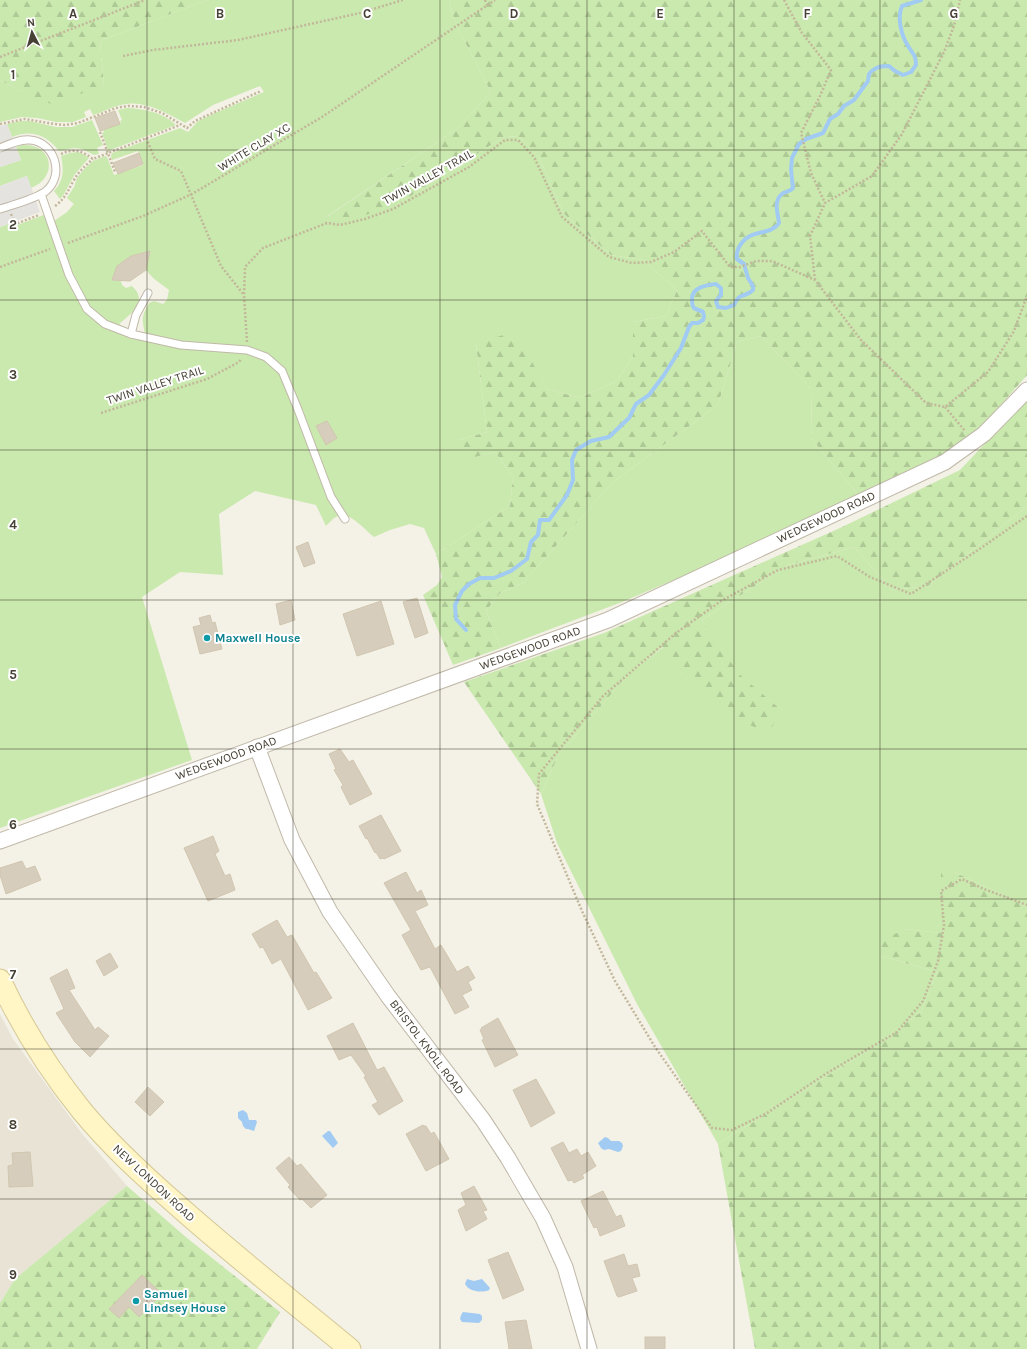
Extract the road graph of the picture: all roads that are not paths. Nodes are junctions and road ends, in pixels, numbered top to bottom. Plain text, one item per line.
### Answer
1 (0, 148) edge
2 (41, 194) junction
3 (0, 209) edge
4 (148, 292) dead end
5 (131, 334) junction
6 (1027, 390) edge
7 (345, 519) dead end
8 (257, 747) junction
9 (0, 841) edge
10 (0, 980) edge
11 (350, 1349) edge
12 (589, 1349) edge

1 - 2 lane
2 - 3 lane
2 - 5 lane
4 - 5 lane
5 - 7 lane
6 - 8 street, WEDGEWOOD ROAD
8 - 9 street, WEDGEWOOD ROAD
8 - 12 street, BRISTOL KNOLL ROAD
10 - 11 main road, NEW LONDON ROAD

